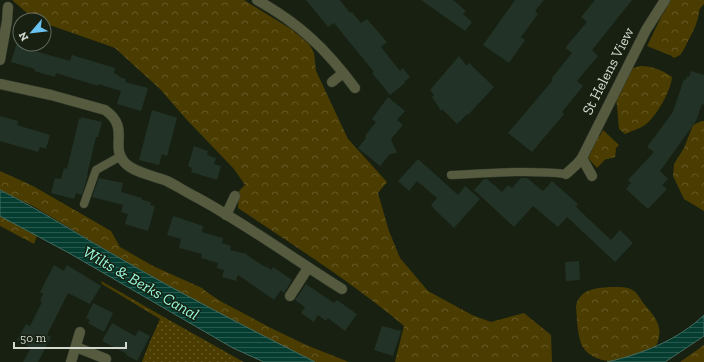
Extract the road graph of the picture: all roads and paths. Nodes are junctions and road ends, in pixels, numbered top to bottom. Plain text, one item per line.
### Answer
1 (257, 0) edge
2 (665, 0) edge
3 (8, 7) dead end
4 (0, 60) edge
5 (343, 73) junction
6 (332, 82) dead end
7 (0, 84) edge
8 (355, 88) dead end
9 (121, 156) junction
10 (582, 158) junction
11 (566, 174) joint
12 (451, 175) dead end
13 (592, 176) dead end
14 (235, 196) dead end
15 (84, 204) dead end
16 (226, 215) junction
17 (308, 268) junction
18 (342, 290) dead end
19 (290, 296) dead end
20 (80, 332) dead end
21 (76, 347) junction
22 (106, 359) dead end
23 (71, 362) edge

1 - 5 street
2 - 10 street, St Helens View
3 - 4 street
5 - 6 street
5 - 8 street
7 - 9 street
9 - 15 lane
9 - 16 street
10 - 11 street, St Helens View
10 - 13 street
11 - 12 lane, St Helens View
14 - 16 street
16 - 17 street
17 - 18 street
17 - 19 street
20 - 21 street
21 - 22 street
21 - 23 street

